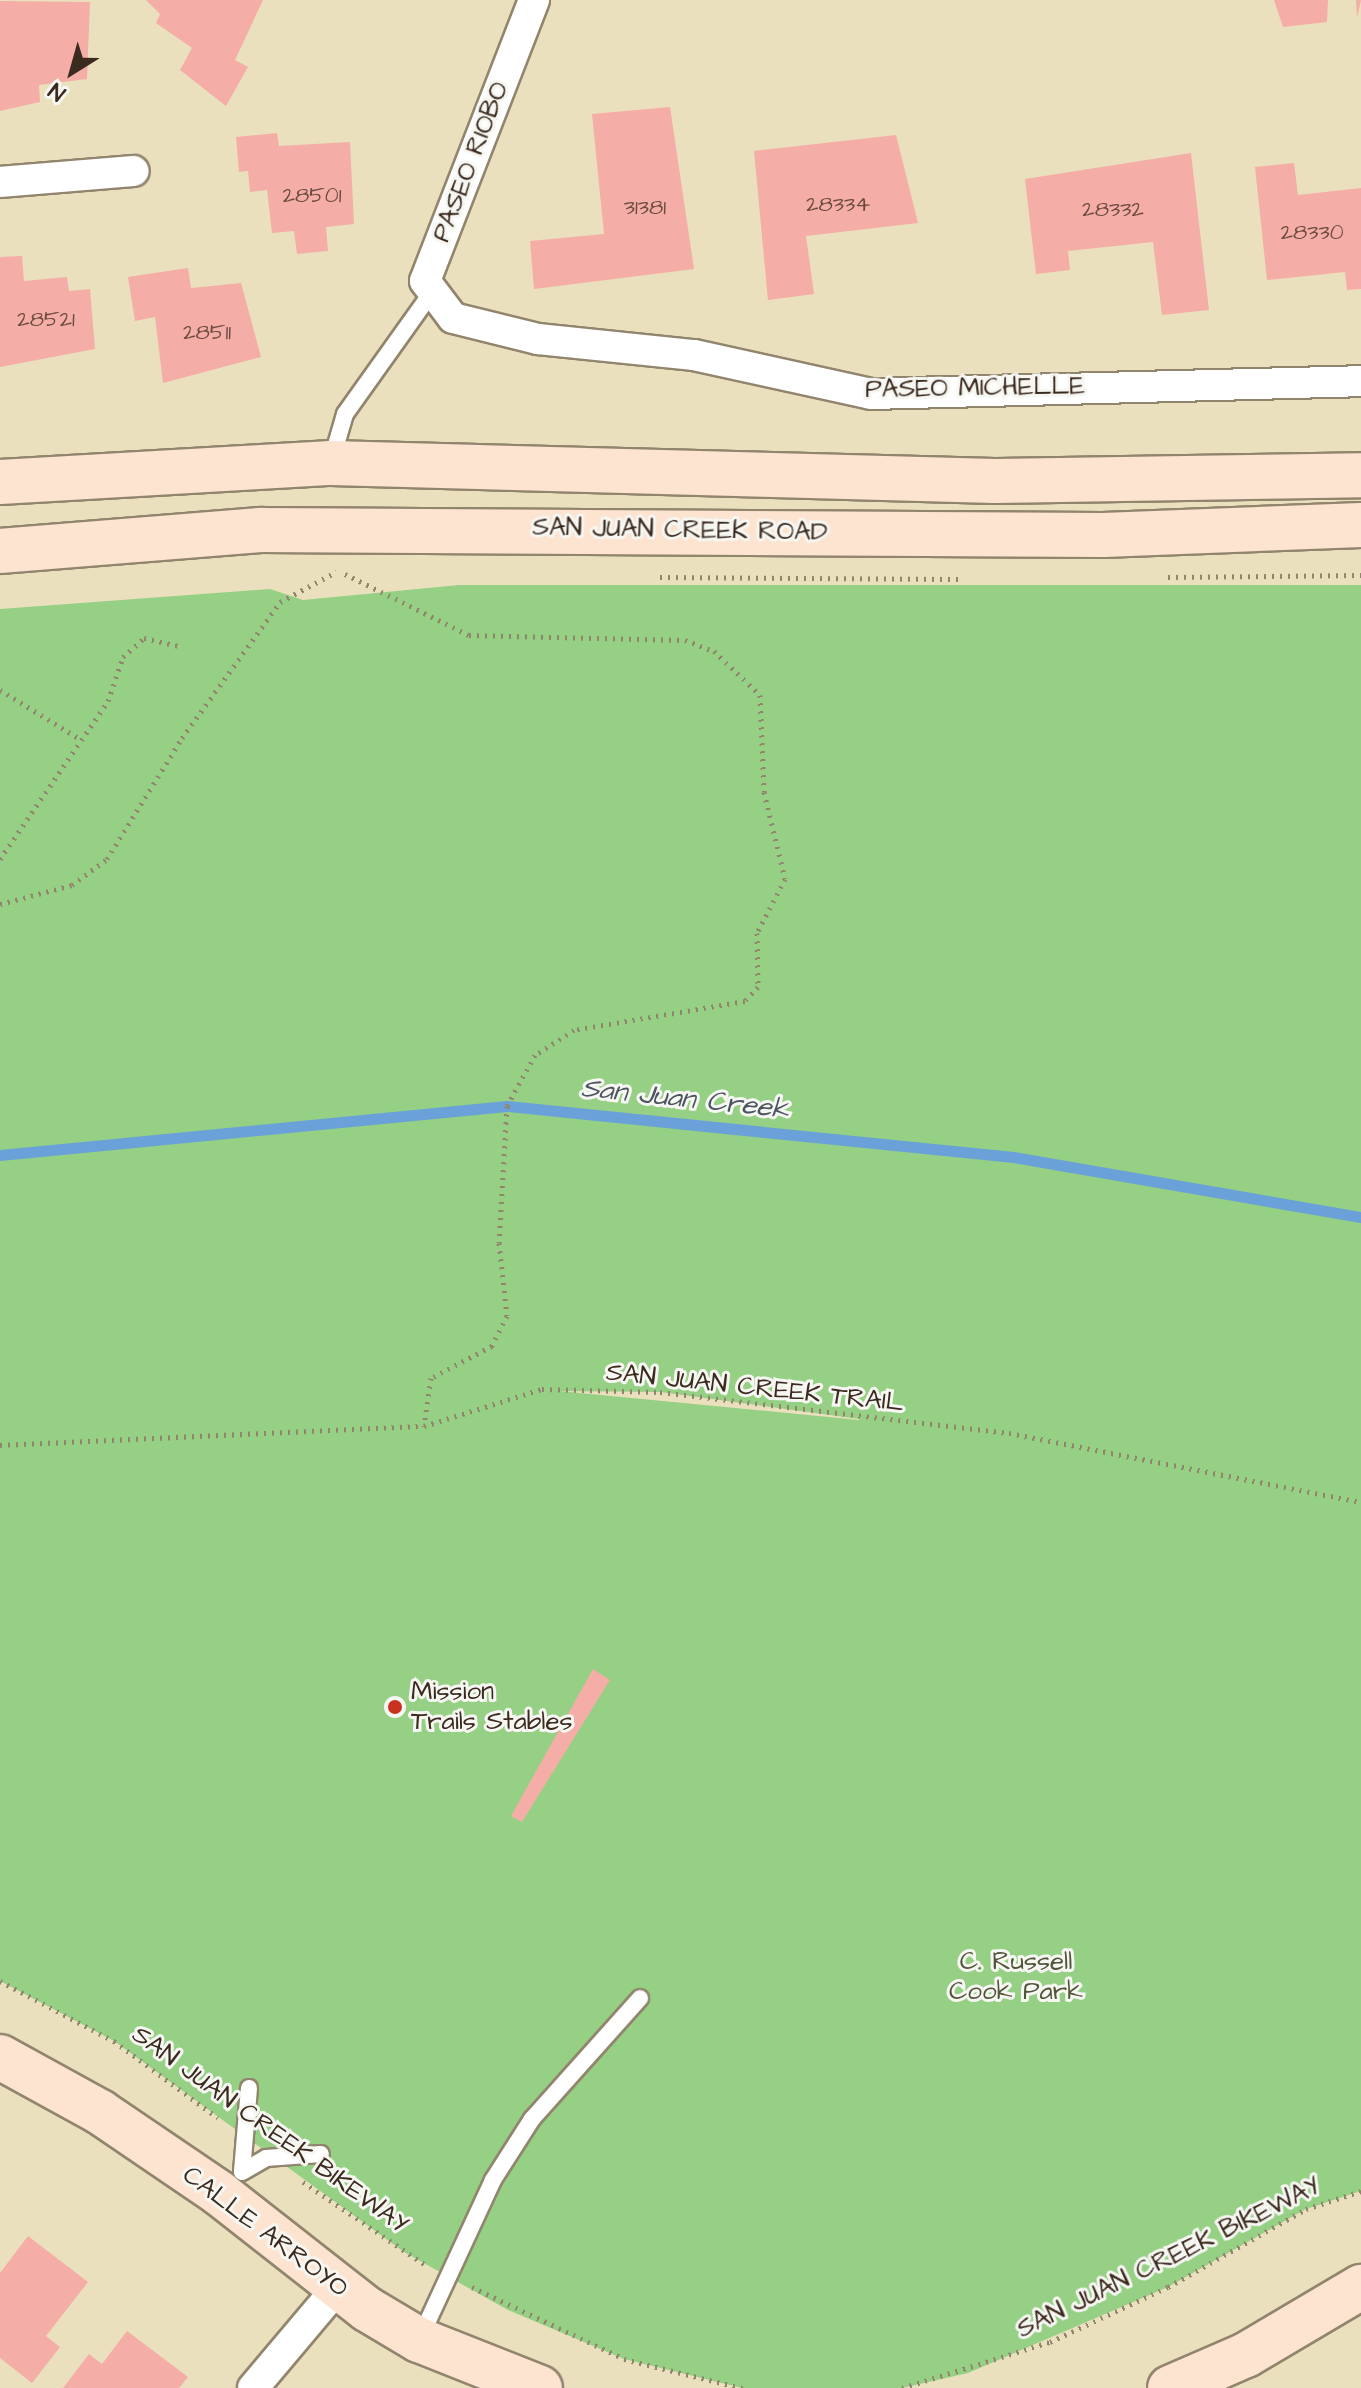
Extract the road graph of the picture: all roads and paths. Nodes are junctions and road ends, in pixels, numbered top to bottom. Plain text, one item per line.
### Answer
1 (534, 0) edge
2 (134, 171) dead end
3 (0, 182) edge
4 (432, 292) junction
5 (1361, 381) edge
6 (331, 463) junction
7 (1361, 475) edge
8 (0, 482) edge
9 (1361, 525) edge
10 (0, 551) edge
11 (179, 646) dead end
12 (0, 690) edge
13 (78, 738) junction
14 (0, 846) edge
15 (7, 850) junction
16 (0, 859) edge
17 (0, 904) edge
18 (424, 1426) junction
19 (0, 1445) edge
20 (1361, 1502) edge
21 (0, 1981) edge
22 (640, 1998) dead end
23 (0, 2057) edge
24 (249, 2088) dead end
25 (244, 2140) junction
26 (321, 2154) dead end
27 (266, 2158) junction
28 (230, 2182) junction
29 (1361, 2191) edge
30 (451, 2278) junction
31 (338, 2287) junction
32 (1361, 2287) edge
33 (419, 2340) junction
34 (253, 2388) edge
35 (540, 2388) edge
36 (742, 2388) edge
37 (902, 2388) edge
38 (1170, 2388) edge

1 - 4 street, PASEO RIOBO
2 - 3 street
4 - 5 street, PASEO MICHELLE
4 - 6 lane
6 - 7 street
6 - 8 street
9 - 10 street, SAN JUAN CREEK ROAD
11 - 13 path
12 - 13 path
13 - 15 path
14 - 15 path
15 - 16 path
17 - 18 path
18 - 19 path, SAN JUAN CREEK TRAIL
18 - 20 path, SAN JUAN CREEK TRAIL
21 - 25 path, SAN JUAN CREEK BIKEWAY
22 - 30 lane
23 - 28 street, CALLE ARROYO
24 - 25 lane
25 - 28 lane
26 - 27 lane
27 - 28 lane
27 - 30 path, SAN JUAN CREEK BIKEWAY
28 - 31 street, CALLE ARROYO
29 - 37 path, SAN JUAN CREEK BIKEWAY
30 - 33 lane
30 - 36 path, SAN JUAN CREEK BIKEWAY
31 - 33 street, CALLE ARROYO
31 - 34 street
32 - 38 street
33 - 35 street, CALLE ARROYO

